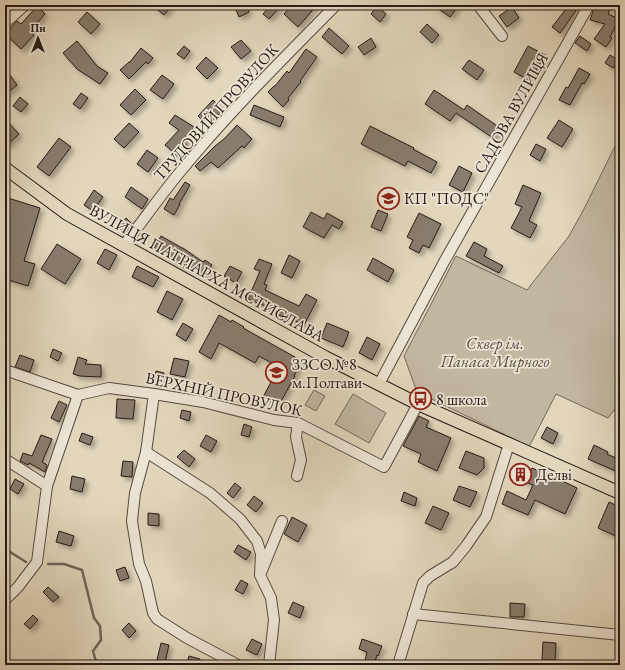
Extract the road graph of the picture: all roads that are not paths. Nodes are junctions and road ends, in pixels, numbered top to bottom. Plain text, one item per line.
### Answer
1 (25, 5) edge
2 (336, 5) edge
3 (478, 5) edge
4 (590, 5) edge
5 (5, 24) edge
6 (502, 36) dead end
7 (5, 168) edge
8 (124, 245) junction
9 (5, 370) edge
10 (379, 384) junction
11 (154, 394) junction
12 (78, 396) junction
13 (418, 404) junction
14 (298, 423) junction
15 (509, 444) junction
16 (146, 452) junction
17 (5, 459) edge
18 (297, 476) dead end
19 (47, 486) junction
20 (620, 493) edge
21 (282, 521) dead end
22 (260, 575) junction
23 (5, 600) edge
24 (413, 614) junction
25 (620, 635) edge
26 (238, 665) edge
27 (269, 665) edge
28 (398, 665) edge

1 - 5 street
2 - 8 street, ТРУДОВИЙ ПРОВУЛОК
3 - 6 street
4 - 10 street, САДОВА ВУЛИЦЯ
7 - 8 main road, ВУЛИЦЯ ПАТРІАРХА МСТИСЛАВА
8 - 10 main road, ВУЛИЦЯ ПАТРІАРХА МСТИСЛАВА
9 - 12 street
10 - 13 main road, ВУЛИЦЯ ПАТРІАРХА МСТИСЛАВА
11 - 12 street, ВЕРХНІЙ ПРОВУЛОК
11 - 14 street, ВЕРХНІЙ ПРОВУЛОК
11 - 16 street
12 - 19 street
13 - 14 street, ВЕРХНІЙ ПРОВУЛОК
13 - 15 main road, ВУЛИЦЯ ПАТРІАРХА МСТИСЛАВА
14 - 18 street
15 - 20 main road, ВУЛИЦЯ ПАТРІАРХА МСТИСЛАВА
15 - 24 street
16 - 22 street
16 - 26 street
17 - 19 street
19 - 23 street
21 - 22 street
22 - 27 street
24 - 25 street
24 - 28 street

